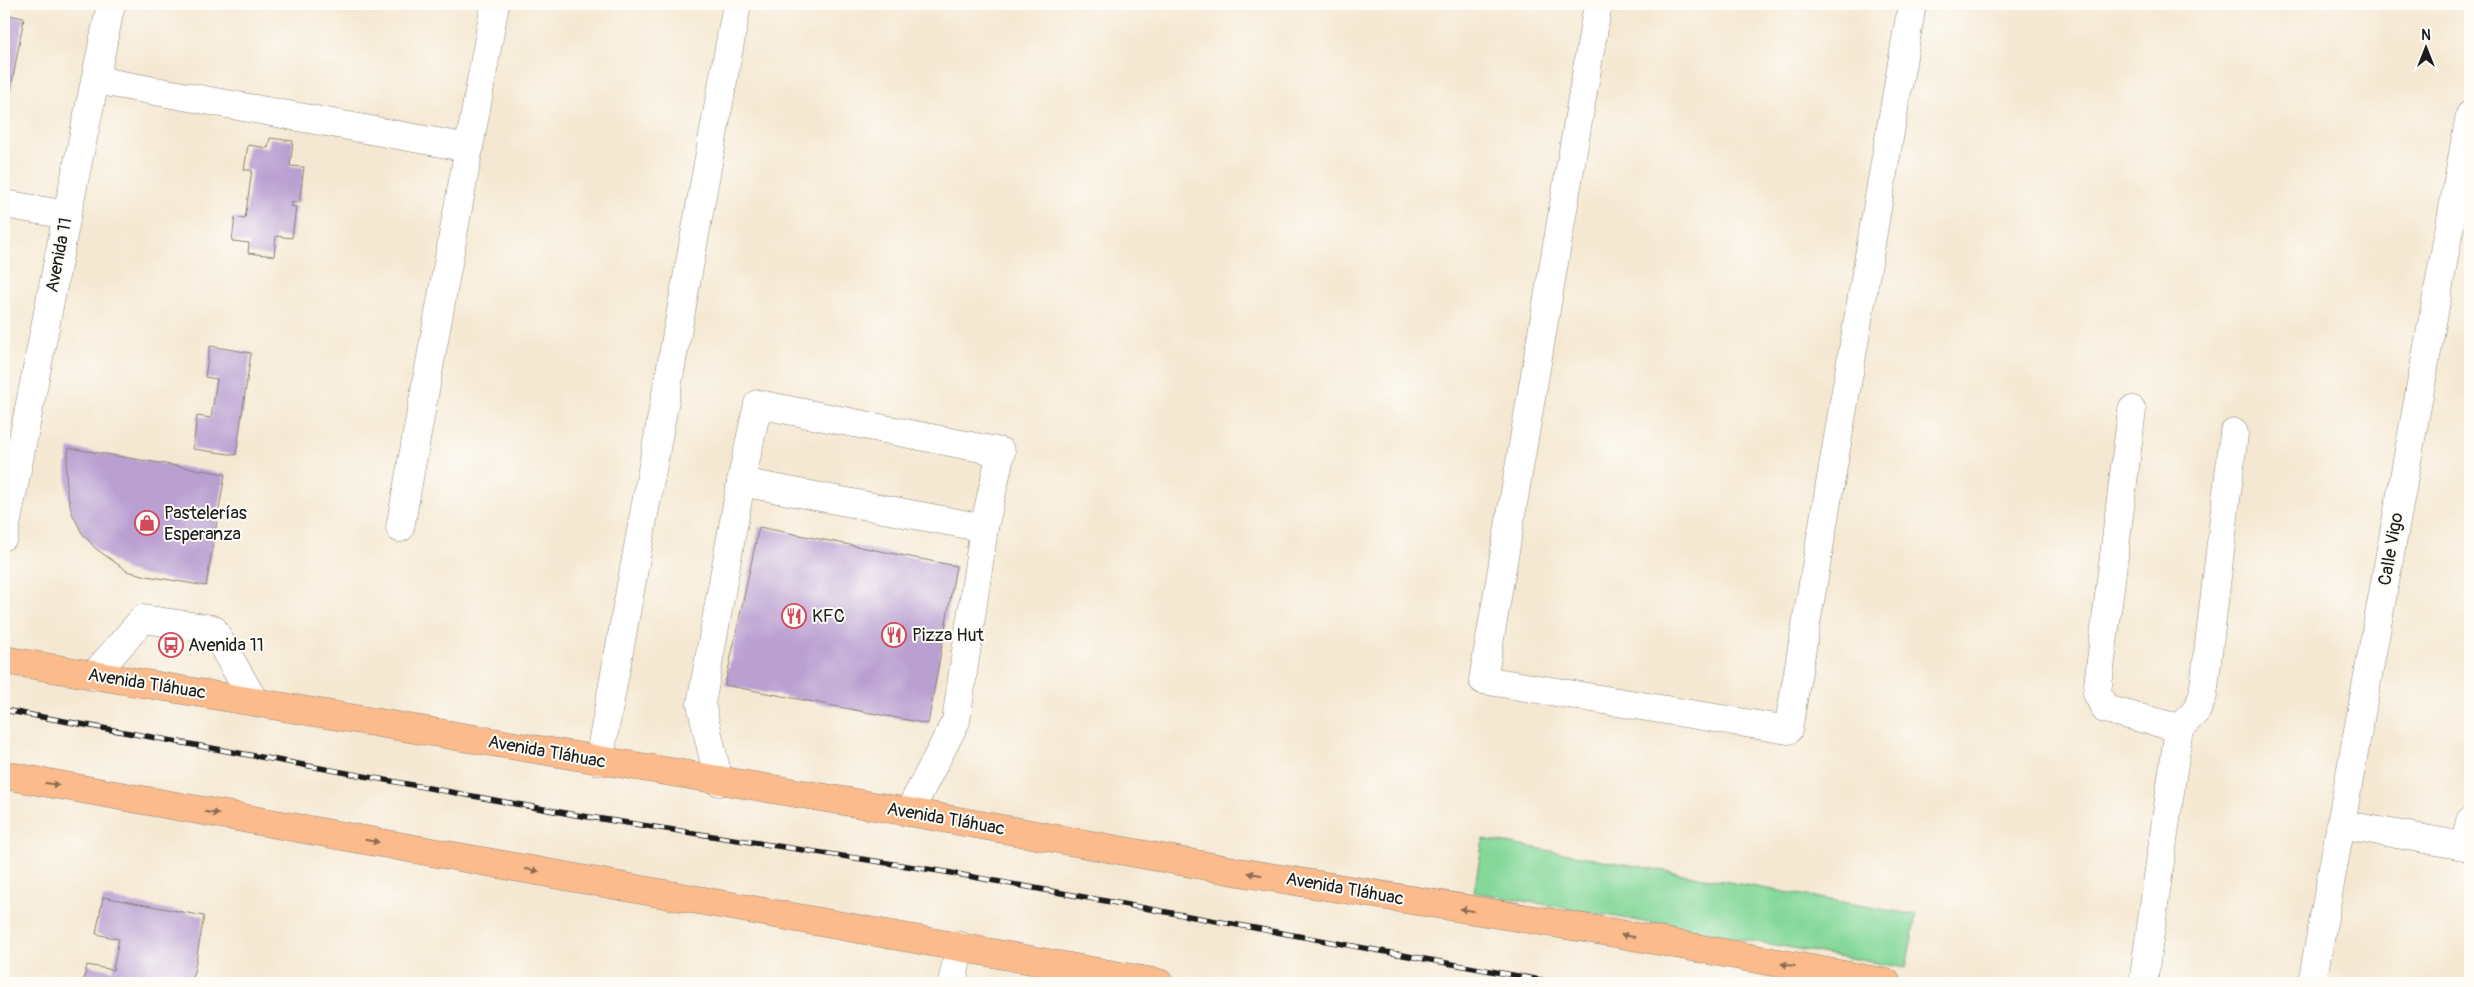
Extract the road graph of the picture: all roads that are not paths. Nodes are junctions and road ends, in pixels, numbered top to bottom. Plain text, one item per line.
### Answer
1 (111, 4) edge
2 (495, 4) edge
3 (737, 4) edge
4 (1598, 4) edge
5 (1912, 4) edge
6 (95, 80) junction
7 (2470, 115) edge
8 (469, 148) junction
9 (4, 204) edge
10 (66, 215) junction
11 (2132, 410) dead end
12 (2234, 433) dead end
13 (740, 482) junction
14 (400, 528) dead end
15 (984, 528) junction
16 (4, 536) edge
17 (4, 660) edge
18 (93, 676) junction
19 (254, 701) junction
20 (2180, 728) junction
21 (599, 761) junction
22 (4, 775) edge
23 (719, 782) junction
24 (909, 812) junction
25 (2340, 824) junction
26 (2469, 838) edge
27 (960, 946) junction
28 (952, 983) edge
29 (1159, 983) edge
30 (1887, 983) edge
31 (2143, 983) edge
32 (2312, 983) edge

1 - 6 street, Avenida 11
2 - 8 street
3 - 21 street
4 - 5 street
6 - 8 street
6 - 10 street, Avenida 11
7 - 25 street, Calle Vigo
8 - 14 street
9 - 10 street
10 - 16 street, Avenida 11
11 - 20 street
12 - 20 street
13 - 15 street
13 - 15 street
13 - 23 street
15 - 24 street
17 - 18 main road, Avenida Tláhuac
18 - 19 main road, Avenida Tláhuac
18 - 19 street
19 - 21 main road, Avenida Tláhuac
20 - 31 street
21 - 23 main road, Avenida Tláhuac
22 -> 27 main road
23 - 24 main road, Avenida Tláhuac
30 -> 24 main road, Avenida Tláhuac
25 - 26 street
25 - 32 street, Calle Vigo
27 - 28 street
27 - 29 main road

